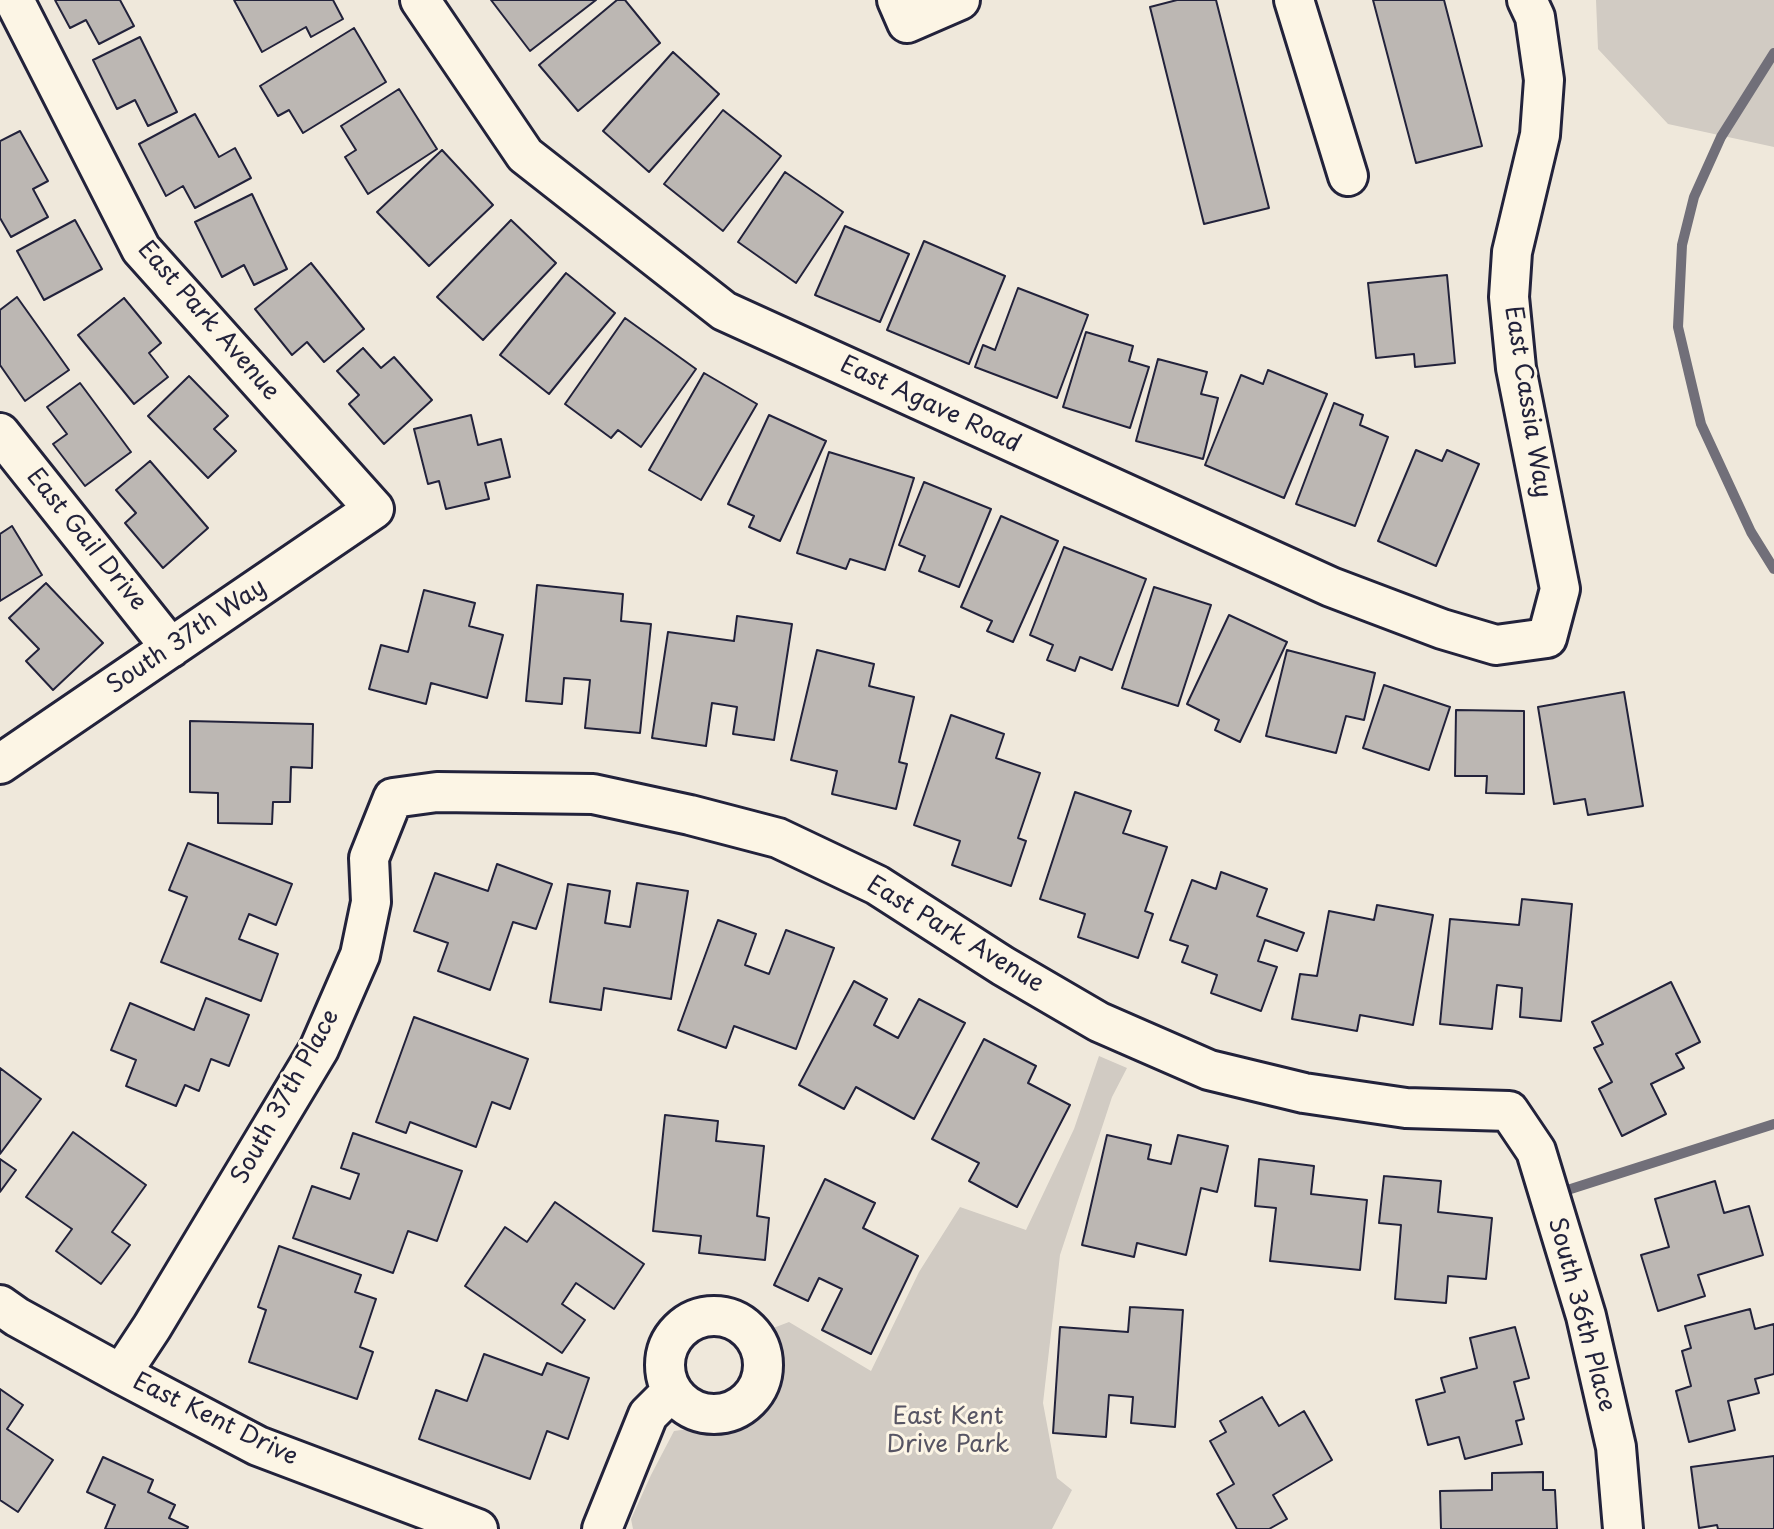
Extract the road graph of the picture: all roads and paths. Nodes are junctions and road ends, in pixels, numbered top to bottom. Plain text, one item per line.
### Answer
1 (13, 0) edge
2 (420, 0) edge
3 (960, 0) edge
4 (1294, 0) edge
5 (1527, 0) edge
6 (902, 12) edge
7 (1348, 176) dead end
8 (0, 433) edge
9 (374, 509) joint
10 (1547, 638) joint
11 (171, 648) junction
12 (0, 764) edge
13 (393, 799) joint
14 (1509, 1111) joint
15 (0, 1305) edge
16 (121, 1374) junction
17 (672, 1391) dead end
18 (478, 1529) edge
19 (602, 1529) edge
20 (1623, 1529) edge

1 - 9 street, East Park Avenue
2 - 10 street, East Agave Road
3 - 6 street
4 - 7 street
5 - 10 street, East Cassia Way
8 - 11 street, East Gail Drive
9 - 11 street, South 37th Way
11 - 12 street, South 37th Way
13 - 14 street, East Park Avenue
13 - 16 street, South 37th Place
14 - 20 street, South 36th Place
15 - 16 street, East Kent Drive
16 - 18 street, East Kent Drive
17 - 19 street

